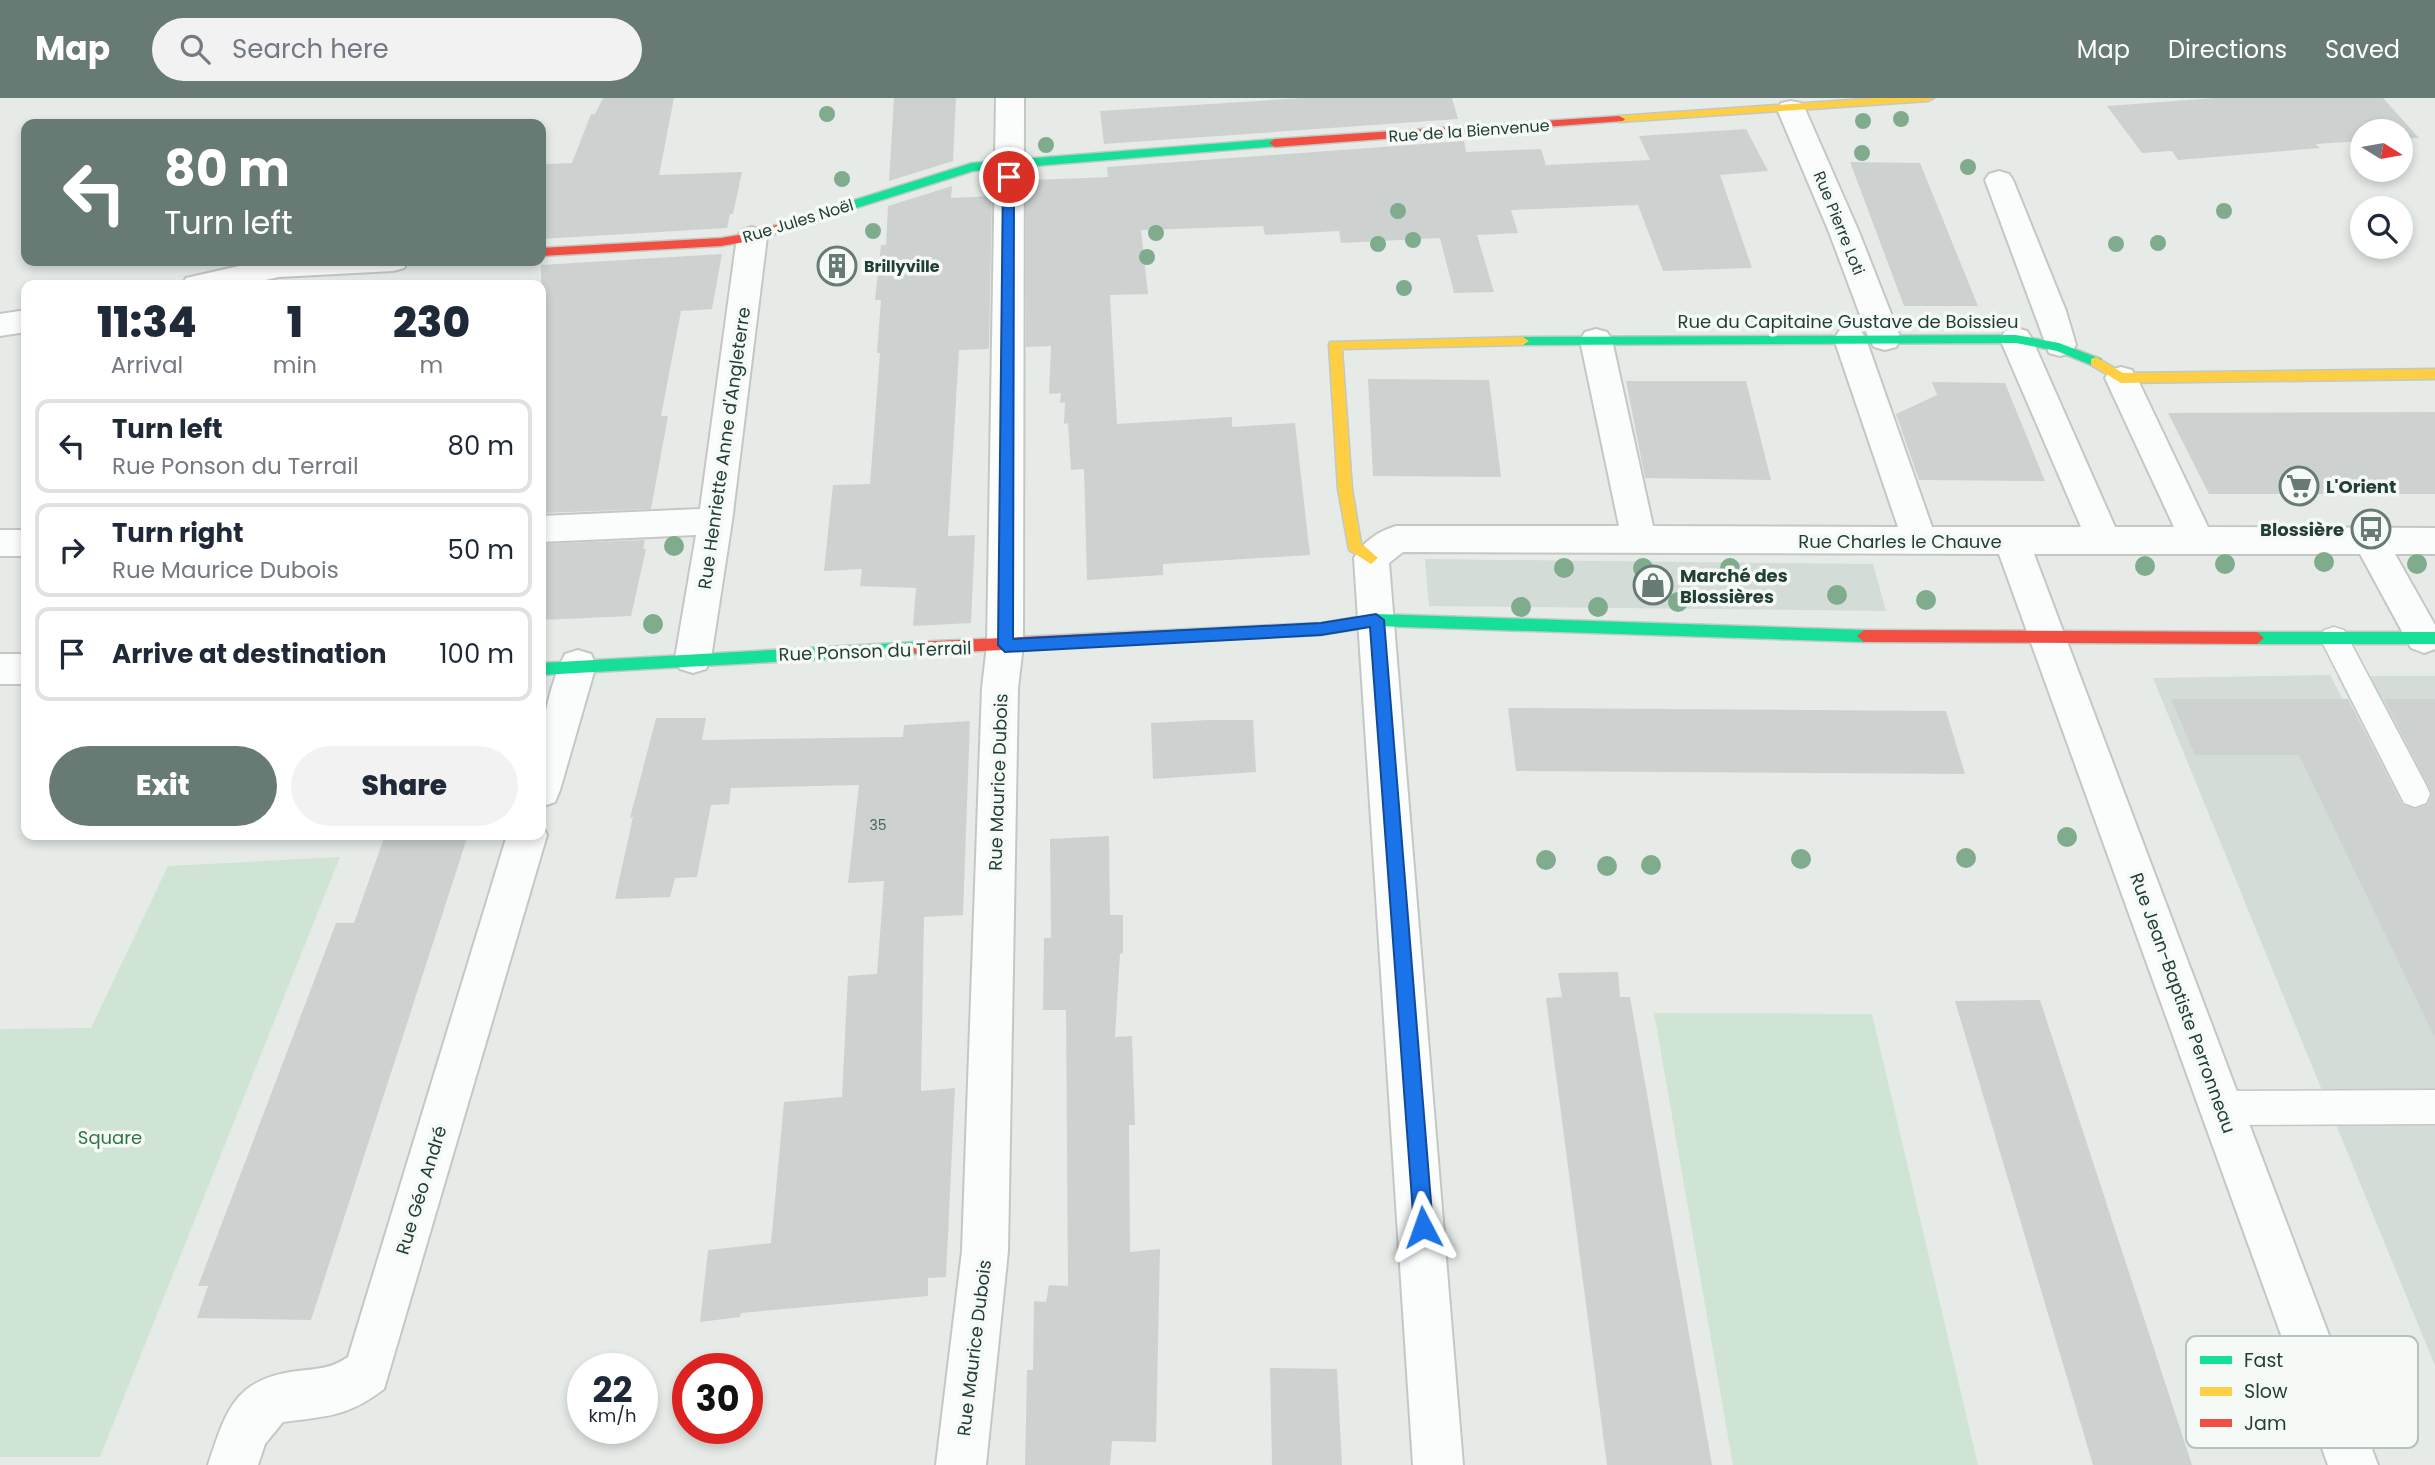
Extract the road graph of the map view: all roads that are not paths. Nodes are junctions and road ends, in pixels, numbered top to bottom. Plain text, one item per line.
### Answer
1 (1010, 98) edge
2 (1928, 98) edge
3 (1791, 109) junction
4 (1009, 162) junction
5 (1998, 180) dead end
6 (752, 237) junction
7 (546, 253) edge
8 (298, 266) edge
9 (220, 280) edge
10 (21, 322) edge
11 (0, 325) edge
12 (1850, 339) junction
13 (1885, 339) junction
14 (2016, 339) junction
15 (1597, 340) junction
16 (2060, 345) junction
17 (2435, 374) edge
18 (2121, 378) junction
19 (715, 521) junction
20 (546, 529) edge
21 (1639, 540) junction
22 (2197, 540) junction
23 (1920, 541) junction
24 (2104, 541) junction
25 (2370, 541) junction
26 (2435, 541) edge
27 (2012, 542) junction
28 (0, 543) edge
29 (21, 543) edge
30 (1371, 558) junction
31 (1376, 620) junction
32 (2334, 638) junction
33 (2430, 638) edge
34 (2049, 639) junction
35 (1005, 645) junction
36 (693, 658) junction
37 (579, 665) junction
38 (546, 668) edge
39 (0, 669) edge
40 (21, 669) edge
41 (546, 774) edge
42 (2415, 794) dead end
43 (526, 840) edge
44 (2435, 1107) edge
45 (2222, 1108) junction
46 (2306, 1336) edge
47 (2347, 1448) edge
48 (233, 1465) edge
49 (961, 1465) edge
50 (1438, 1465) edge
51 (2353, 1465) edge

1 - 4 street, Rue Maurice Dubois
2 - 3 street, Rue de la Bienvenue
3 - 4 street, Rue de la Bienvenue
3 - 13 street, Rue Pierre Loti
4 - 6 street, Rue Jules Noël
4 - 35 street, Rue Maurice Dubois
5 - 16 street
6 - 7 street, Rue Jules Noël
6 - 19 street, Rue Henriette Anne d'Angleterre
8 - 9 street
10 - 11 street
12 - 13 street, Rue du Capitaine Gustave de Boissieu
12 - 15 street, Rue du Capitaine Gustave de Boissieu
12 - 23 street
13 - 14 street, Rue du Capitaine Gustave de Boissieu
14 - 16 street, Rue du Capitaine Gustave de Boissieu
14 - 24 street
15 - 21 street
15 - 30 street, Rue du Capitaine Gustave de Boissieu
16 - 18 street, Rue du Capitaine Gustave de Boissieu
17 - 18 street
18 - 22 street
19 - 20 street
19 - 36 street, Rue Henriette Anne d'Angleterre
21 - 23 street, Rue Charles le Chauve
21 - 30 street, Rue Charles le Chauve
22 - 24 street, Rue Charles le Chauve
22 - 25 street, Rue Charles le Chauve
23 - 27 street, Rue Charles le Chauve
24 - 27 street, Rue Charles le Chauve
25 - 26 street, Rue Charles le Chauve
25 - 33 street
27 - 34 street, Rue Jean-Baptiste Perronneau
28 - 29 street
30 - 31 street
31 - 34 street
31 - 35 street, Rue Ponson du Terrail
31 - 50 street
32 - 33 street
32 - 34 street
32 - 42 lane
34 - 45 street, Rue Jean-Baptiste Perronneau
35 - 36 street, Rue Ponson du Terrail
35 - 49 street, Rue Maurice Dubois
36 - 37 street, Rue Ponson du Terrail
37 - 38 street, Rue Ponson du Terrail
37 - 41 street
39 - 40 street
43 - 48 street, Rue Géo André
44 - 45 lane
45 - 46 street, Rue Jean-Baptiste Perronneau
47 - 51 street, Rue Jean-Baptiste Perronneau

